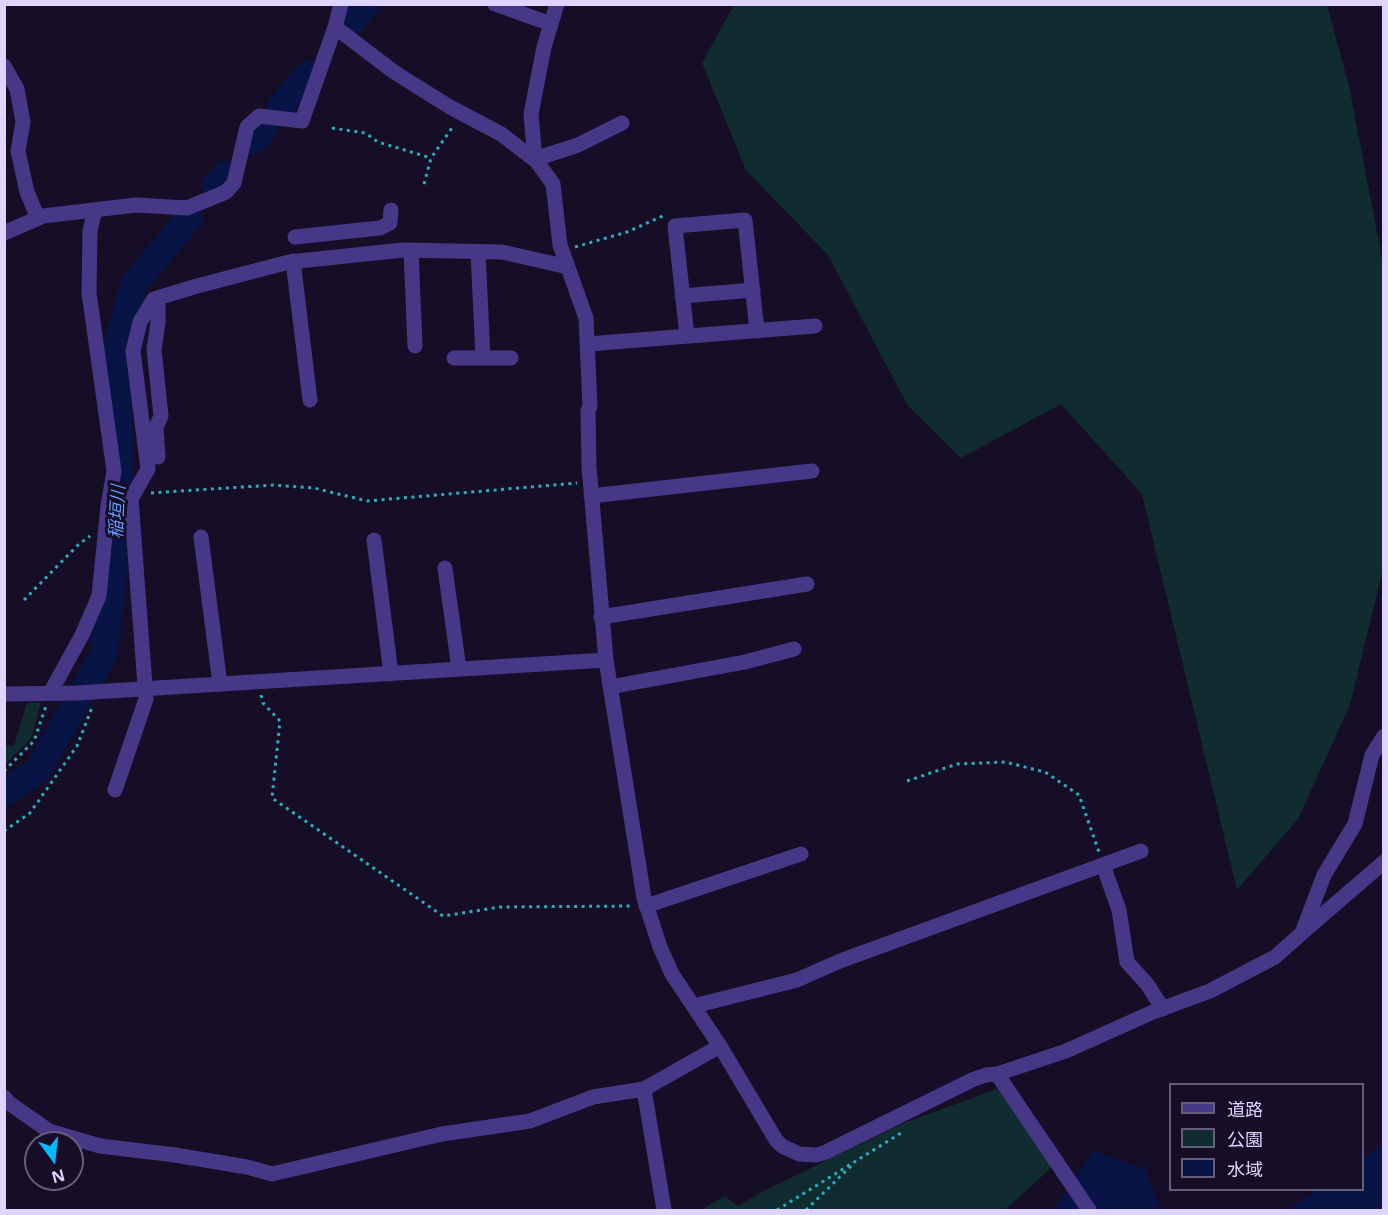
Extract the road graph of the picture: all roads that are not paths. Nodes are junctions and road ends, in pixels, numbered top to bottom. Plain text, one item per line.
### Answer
1 (342, 4) edge
2 (495, 4) edge
3 (557, 4) edge
4 (551, 24) junction
5 (335, 27) junction
6 (4, 66) edge
7 (622, 123) dead end
8 (538, 162) junction
9 (95, 210) junction
10 (391, 210) dead end
11 (38, 218) junction
12 (372, 228) junction
13 (4, 233) edge
14 (295, 237) dead end
15 (411, 250) junction
16 (478, 252) junction
17 (377, 253) junction
18 (294, 261) junction
19 (568, 267) junction
20 (753, 290) junction
21 (682, 296) junction
22 (158, 298) junction
23 (815, 326) dead end
24 (757, 331) junction
25 (687, 336) junction
26 (588, 344) junction
27 (415, 346) dead end
28 (483, 357) junction
29 (454, 358) dead end
30 (511, 358) dead end
31 (310, 400) dead end
32 (158, 457) dead end
33 (812, 471) dead end
34 (591, 489) junction
35 (201, 537) dead end
36 (374, 540) dead end
37 (446, 568) dead end
38 (807, 584) dead end
39 (601, 617) junction
40 (794, 649) dead end
41 (606, 660) junction
42 (459, 669) junction
43 (390, 674) junction
44 (220, 684) junction
45 (610, 687) junction
46 (146, 689) junction
47 (50, 693) junction
48 (4, 694) edge
49 (1383, 736) edge
50 (115, 790) dead end
51 (1141, 851) dead end
52 (801, 854) dead end
53 (1383, 862) edge
54 (1103, 865) junction
55 (646, 906) junction
56 (1302, 933) junction
57 (694, 1006) junction
58 (1164, 1009) junction
59 (720, 1046) junction
60 (997, 1074) junction
61 (644, 1089) junction
62 (4, 1097) edge
63 (662, 1210) edge
64 (1089, 1210) edge

1 - 5 street
2 - 4 street
3 - 4 street
4 - 8 street
5 - 8 street
5 - 9 street
6 - 11 street
7 - 8 street
8 - 19 street
9 - 11 street
9 - 47 street
10 - 12 street
11 - 13 street
12 - 14 street
12 - 17 street
15 - 16 street
15 - 17 street
15 - 27 street
16 - 19 street
16 - 28 street
17 - 18 street
18 - 22 street
18 - 31 street
19 - 26 street
20 - 21 street
20 - 21 street
20 - 24 street
21 - 25 street
22 - 32 street
22 - 46 street
23 - 24 street
24 - 25 street
25 - 26 street
26 - 34 street
28 - 29 street
28 - 30 street
33 - 34 street
34 - 39 street
35 - 44 street
36 - 43 street
37 - 42 street
38 - 39 street
39 - 41 street
40 - 45 street
41 - 42 street
41 - 45 street
42 - 43 street
43 - 44 street
44 - 46 street
45 - 55 street
46 - 47 street
46 - 50 street
47 - 48 street
49 - 56 street
51 - 54 street
52 - 55 street
53 - 56 street
54 - 57 street
54 - 58 street
55 - 57 street
56 - 58 street
57 - 59 street
58 - 60 street
59 - 60 street
59 - 61 street
60 - 64 street
61 - 62 street
61 - 63 street

